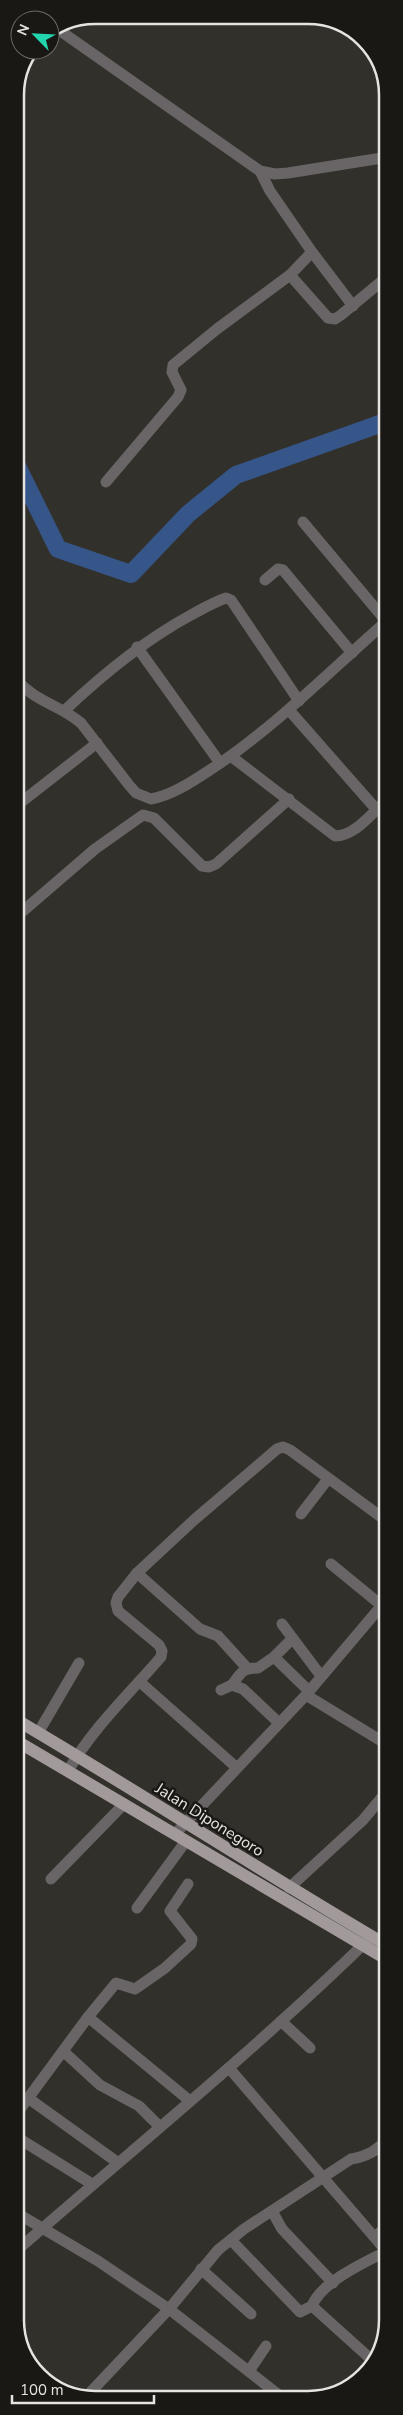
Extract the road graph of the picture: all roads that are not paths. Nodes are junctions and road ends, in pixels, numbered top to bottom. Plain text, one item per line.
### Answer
1 (62, 32) edge
2 (379, 158) edge
3 (260, 171) junction
4 (312, 252) junction
5 (290, 275) junction
6 (379, 284) edge
7 (353, 306) junction
8 (106, 482) dead end
9 (303, 522) dead end
10 (265, 580) dead end
11 (379, 611) edge
12 (379, 628) edge
13 (137, 647) junction
14 (352, 653) junction
15 (24, 687) edge
16 (299, 701) junction
17 (289, 710) junction
18 (64, 711) junction
19 (97, 743) junction
20 (232, 757) junction
21 (220, 763) junction
22 (151, 799) junction
23 (289, 799) junction
24 (24, 800) edge
25 (379, 806) edge
26 (376, 809) junction
27 (149, 815) junction
28 (24, 911) edge
29 (328, 1479) junction
30 (301, 1514) dead end
31 (379, 1516) edge
32 (331, 1564) dead end
33 (137, 1573) junction
34 (379, 1598) edge
35 (379, 1608) edge
36 (282, 1624) dead end
37 (292, 1639) junction
38 (274, 1657) junction
39 (79, 1663) dead end
40 (247, 1668) junction
41 (321, 1676) junction
42 (140, 1682) junction
43 (308, 1693) junction
44 (279, 1723) junction
45 (24, 1724) edge
46 (38, 1733) junction
47 (379, 1739) edge
48 (24, 1745) edge
49 (77, 1755) junction
50 (236, 1767) junction
51 (68, 1771) junction
52 (379, 1801) edge
53 (124, 1804) junction
54 (186, 1822) junction
55 (175, 1834) junction
56 (186, 1841) junction
57 (51, 1879) dead end
58 (188, 1884) dead end
59 (289, 1888) junction
60 (137, 1908) dead end
61 (367, 1941) junction
62 (379, 1944) edge
63 (379, 1952) edge
64 (88, 2017) junction
65 (281, 2021) junction
66 (310, 2048) dead end
67 (63, 2051) junction
68 (230, 2068) junction
69 (28, 2098) junction
70 (190, 2101) junction
71 (24, 2104) edge
72 (159, 2126) junction
73 (24, 2142) edge
74 (379, 2148) edge
75 (117, 2162) junction
76 (324, 2177) junction
77 (92, 2184) junction
78 (272, 2211) junction
79 (24, 2218) edge
80 (42, 2229) junction
81 (379, 2233) edge
82 (375, 2237) junction
83 (231, 2240) junction
84 (379, 2242) edge
85 (24, 2244) edge
86 (379, 2256) edge
87 (202, 2269) junction
88 (333, 2282) junction
89 (312, 2306) junction
90 (169, 2309) junction
91 (300, 2312) junction
92 (251, 2314) dead end
93 (290, 2320) dead end
94 (266, 2346) dead end
95 (369, 2357) edge
96 (249, 2371) junction
97 (93, 2391) edge
98 (273, 2391) edge

1 - 3 street
2 - 3 street
3 - 4 street
4 - 5 street
4 - 7 street
5 - 7 street
5 - 8 street
6 - 7 street
9 - 11 street
10 - 14 street
12 - 14 street
13 - 16 street
13 - 18 street
13 - 21 street
14 - 16 street
15 - 18 street
16 - 17 street
17 - 20 street
17 - 26 street
18 - 19 street
19 - 22 street
19 - 24 street
20 - 21 street
20 - 23 street
21 - 22 street
22 - 27 street
23 - 26 street
23 - 27 street
25 - 26 street
27 - 28 street
29 - 30 street
29 - 31 street
29 - 33 street
32 - 34 street
33 - 40 street
33 - 42 street
35 - 41 street
36 - 37 street
37 - 38 street
37 - 41 street
38 - 40 street
38 - 43 street
39 - 46 street
40 - 44 street
41 - 43 street
42 - 49 street
42 - 50 street
43 - 44 street
43 - 47 street
44 - 50 street
45 - 46 main road, Jalan Diponegoro
46 - 49 main road, Jalan Diponegoro
48 - 51 main road, Jalan Diponegoro
49 - 51 street
49 - 54 main road, Jalan Diponegoro
50 - 54 street
51 - 53 main road, Jalan Diponegoro
52 - 59 street
53 - 55 main road, Jalan Diponegoro
53 - 57 street
54 - 55 street
54 - 59 main road, Jalan Diponegoro
55 - 56 main road, Jalan Diponegoro
56 - 60 street
56 - 61 main road, Jalan Diponegoro
58 - 64 street
59 - 61 main road, Jalan Diponegoro
61 - 62 main road, Jalan Diponegoro
61 - 63 main road, Jalan Diponegoro
61 - 65 street
64 - 67 street
64 - 70 street
65 - 66 street
65 - 68 street
67 - 69 street
67 - 72 street
68 - 70 street
68 - 76 street
69 - 71 street
69 - 75 street
70 - 72 street
72 - 75 street
73 - 77 street
74 - 76 street
75 - 77 street
76 - 78 street
76 - 82 street
77 - 80 street
78 - 83 street
78 - 88 street
79 - 80 street
80 - 85 street
80 - 90 street
81 - 82 street
82 - 84 street
83 - 87 street
83 - 91 street
86 - 88 street
87 - 90 street
87 - 92 street
88 - 89 street
89 - 91 street
89 - 95 street
90 - 96 street
90 - 97 street
91 - 93 street
94 - 96 street
96 - 98 street

